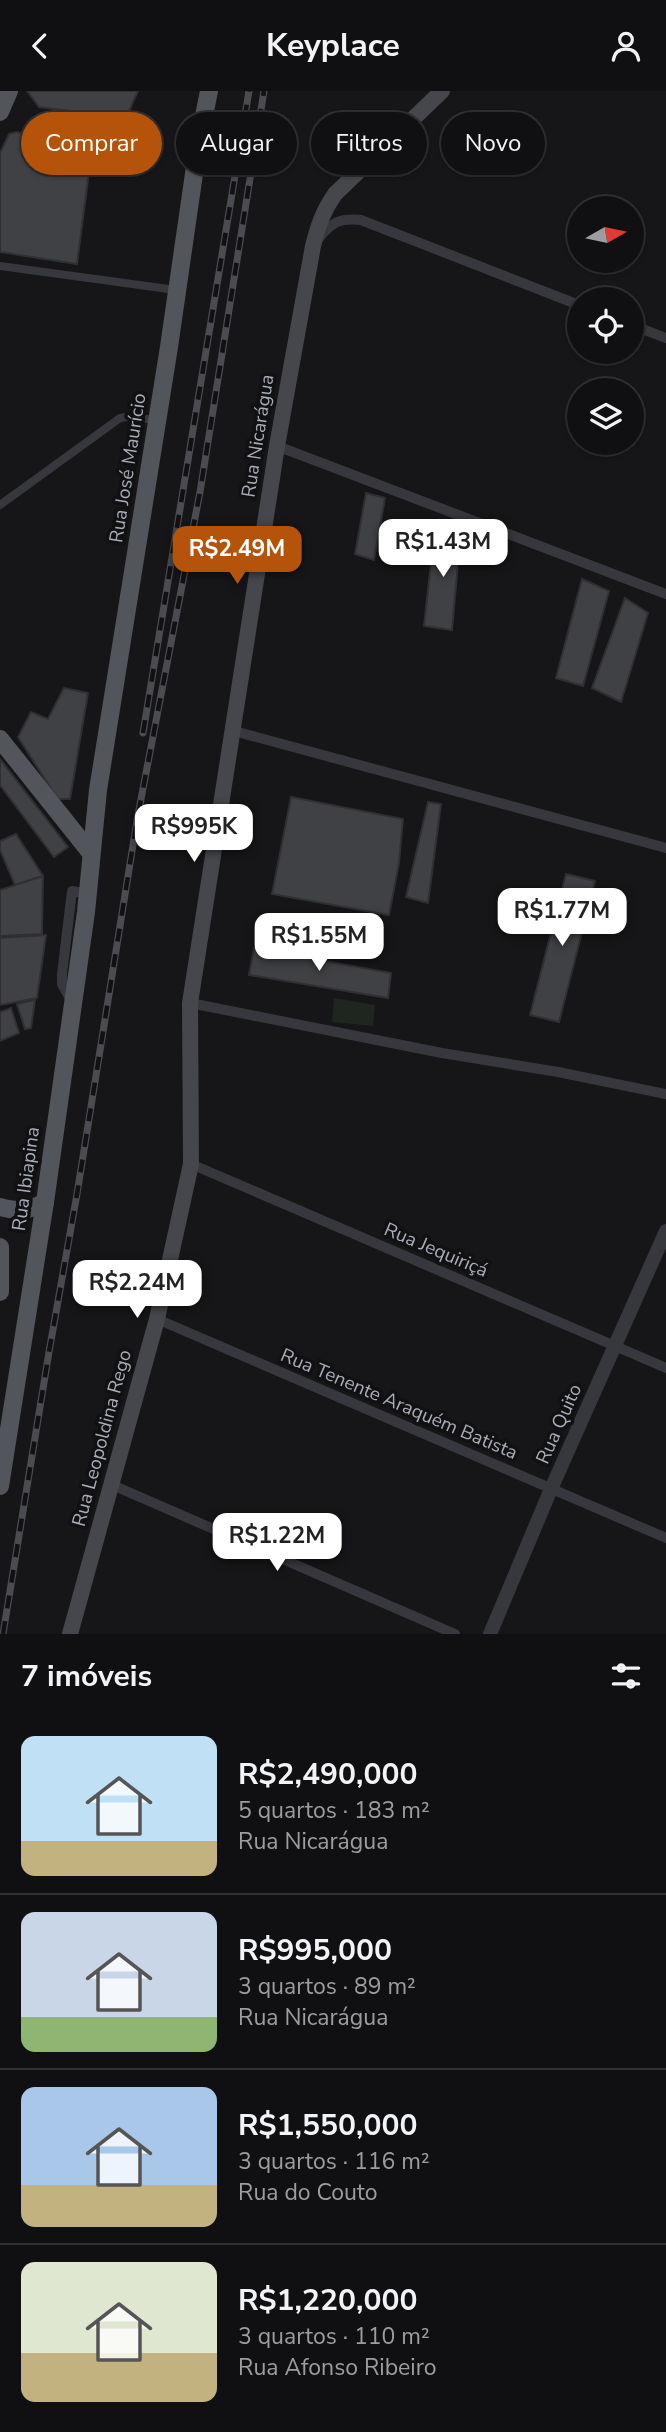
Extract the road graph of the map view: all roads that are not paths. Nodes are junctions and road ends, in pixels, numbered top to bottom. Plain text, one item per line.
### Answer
1 (9, 91) edge
2 (209, 91) edge
3 (442, 91) edge
4 (0, 111) edge
5 (313, 246) junction
6 (0, 266) edge
7 (176, 290) junction
8 (567, 300) edge
9 (644, 330) edge
10 (666, 338) edge
11 (147, 419) dead end
12 (277, 446) junction
13 (0, 505) edge
14 (666, 594) edge
15 (234, 731) junction
16 (0, 739) edge
17 (666, 848) edge
18 (90, 852) junction
19 (190, 1003) junction
20 (666, 1094) edge
21 (191, 1164) junction
22 (45, 1202) junction
23 (0, 1207) edge
24 (666, 1231) edge
25 (0, 1247) edge
26 (0, 1292) edge
27 (157, 1319) junction
28 (615, 1346) junction
29 (666, 1368) edge
30 (110, 1484) junction
31 (0, 1486) edge
32 (551, 1489) junction
33 (666, 1538) edge
34 (70, 1634) edge
35 (455, 1634) edge
36 (490, 1634) edge

1 - 4 main road
2 - 7 main road, Rua José Maurício
3 - 5 main road, Rua Nicarágua
5 - 8 street
5 - 12 main road, Rua Nicarágua
6 - 7 street
7 - 18 main road, Rua José Maurício
9 - 10 street
11 - 13 street
12 - 14 street
12 - 15 main road, Rua Nicarágua
15 - 17 street
15 - 19 main road, Rua Nicarágua
16 - 18 main road
18 - 22 main road, Rua Ibiapina
19 - 20 street
19 - 21 main road, Rua Leopoldina Rego
21 - 27 main road, Rua Leopoldina Rego
21 - 28 street, Rua Jequiriçá
22 - 23 main road
22 - 31 main road, Rua Ibiapina
24 - 28 street, Rua Quito
25 - 26 main road
27 - 30 main road, Rua Leopoldina Rego
27 - 32 street, Rua Tenente Araquém Batista
28 - 29 street, Rua Jequiriçá
28 - 32 street, Rua Quito
30 - 34 main road, Rua Leopoldina Rego
30 - 35 street
32 - 33 street, Rua Tenente Araquém Batista
32 - 36 street, Rua Quito

